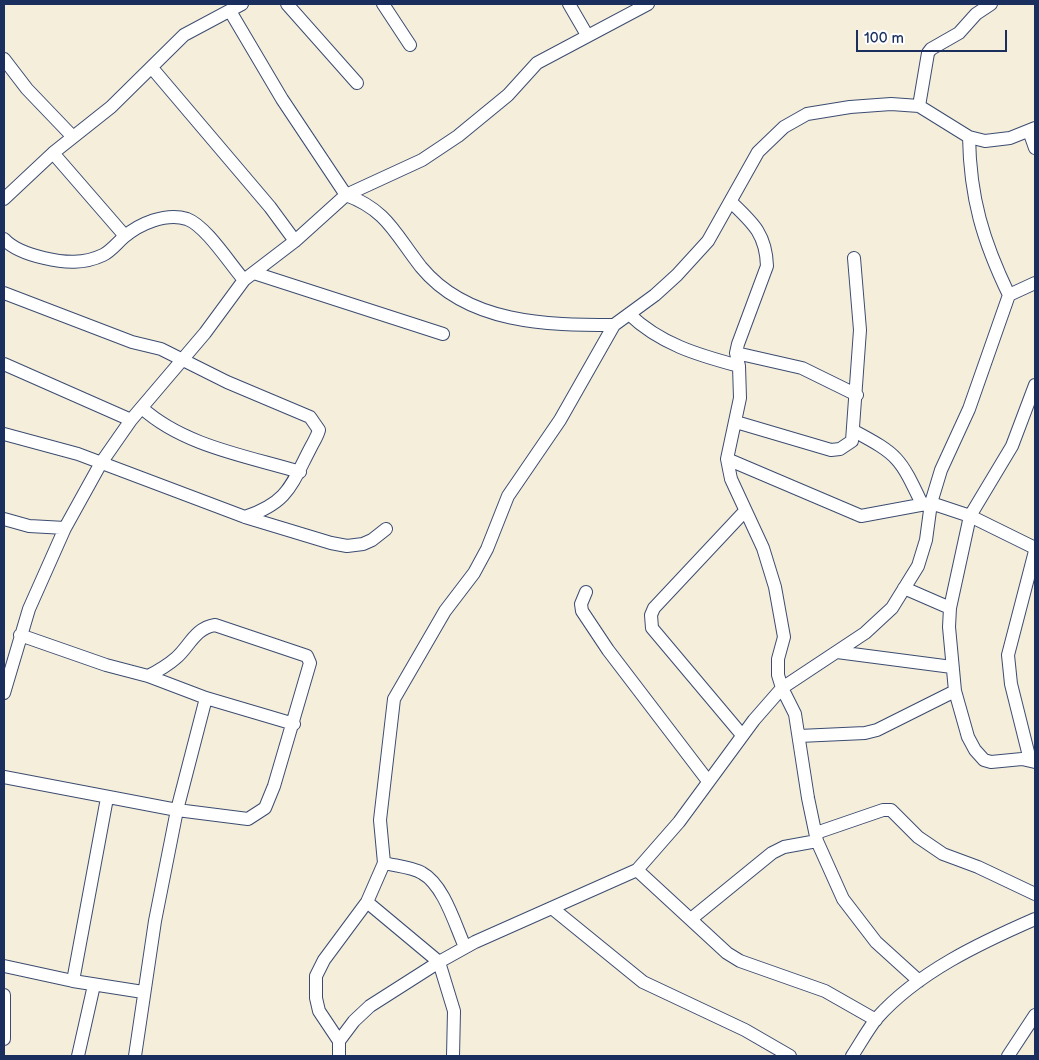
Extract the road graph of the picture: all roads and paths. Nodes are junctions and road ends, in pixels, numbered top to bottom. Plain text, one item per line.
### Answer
1 (242, 4) edge
2 (287, 4) edge
3 (383, 4) edge
4 (569, 4) edge
5 (648, 4) edge
6 (991, 4) edge
7 (230, 11) junction
8 (587, 35) junction
9 (410, 45) dead end
10 (4, 59) edge
11 (152, 68) junction
12 (357, 83) dead end
13 (919, 106) junction
14 (1032, 130) edge
15 (73, 137) junction
16 (969, 137) junction
17 (1035, 148) edge
18 (53, 153) junction
19 (346, 195) junction
20 (4, 199) edge
21 (731, 202) junction
22 (125, 236) junction
23 (4, 239) edge
24 (295, 241) junction
25 (854, 258) dead end
26 (249, 277) junction
27 (1035, 283) edge
28 (4, 293) edge
29 (1009, 295) junction
30 (629, 314) junction
31 (614, 325) junction
32 (443, 334) dead end
33 (183, 359) junction
34 (738, 360) junction
35 (4, 364) edge
36 (1035, 385) edge
37 (857, 395) junction
38 (142, 408) junction
39 (131, 420) junction
40 (736, 422) junction
41 (854, 431) junction
42 (4, 434) edge
43 (728, 459) junction
44 (101, 464) junction
45 (300, 472) junction
46 (927, 503) junction
47 (745, 511) junction
48 (970, 516) junction
49 (244, 517) junction
50 (4, 519) edge
51 (65, 528) junction
52 (386, 529) dead end
53 (1035, 550) edge
54 (904, 588) junction
55 (586, 592) dead end
56 (950, 608) junction
57 (20, 635) junction
58 (838, 652) junction
59 (952, 667) junction
60 (148, 676) junction
61 (782, 688) junction
62 (955, 691) junction
63 (4, 693) edge
64 (206, 698) junction
65 (294, 724) junction
66 (742, 735) junction
67 (799, 736) junction
68 (1032, 761) edge
69 (4, 777) edge
70 (708, 781) junction
71 (108, 798) junction
72 (177, 810) junction
73 (817, 837) junction
74 (384, 862) junction
75 (637, 870) junction
76 (1035, 894) edge
77 (367, 902) junction
78 (552, 908) junction
79 (691, 919) junction
80 (1035, 919) edge
81 (465, 948) junction
82 (439, 962) junction
83 (4, 966) edge
84 (73, 981) junction
85 (919, 981) junction
86 (94, 985) junction
87 (143, 992) junction
88 (4, 994) edge
89 (1035, 1016) edge
90 (876, 1020) junction
91 (4, 1039) edge
92 (339, 1042) junction
93 (78, 1056) edge
94 (135, 1056) edge
95 (339, 1056) edge
96 (453, 1056) edge
97 (790, 1056) edge
98 (852, 1056) edge
99 (1008, 1056) edge

1 - 7 street
2 - 12 street
3 - 9 street
4 - 8 street
5 - 8 street
6 - 13 street
7 - 11 street
7 - 19 street
8 - 19 street
10 - 15 street
11 - 15 street
11 - 24 street
13 - 16 street
13 - 21 street
14 - 16 street
14 - 17 street
15 - 18 street
16 - 29 street
18 - 20 street
18 - 22 street
19 - 24 street
19 - 31 street
21 - 30 street
21 - 34 street
22 - 23 street
22 - 26 street
24 - 26 street
25 - 37 street
26 - 32 street
26 - 33 street
27 - 29 street
28 - 33 street
29 - 46 street
30 - 31 street
30 - 34 street
31 - 74 street
33 - 38 street
33 - 45 street
34 - 37 street
34 - 40 street
35 - 39 street
36 - 48 street
37 - 41 street
38 - 39 street
38 - 45 street
39 - 44 street
40 - 41 street
40 - 43 street
41 - 46 street
42 - 44 street
43 - 46 street
43 - 47 street
44 - 49 street
44 - 51 street
45 - 49 street
46 - 48 street
46 - 54 street
47 - 61 street
47 - 66 street
48 - 53 street
48 - 56 street
49 - 52 street
50 - 51 street
51 - 57 street
53 - 68 street
54 - 56 street
54 - 58 street
55 - 70 street
56 - 59 street
57 - 60 street
57 - 63 street
58 - 59 street
58 - 61 street
59 - 62 street
60 - 64 street
60 - 65 street
61 - 66 street
61 - 67 street
62 - 67 street
62 - 68 street
64 - 65 street
64 - 72 street
65 - 72 street
66 - 70 street
67 - 73 street
69 - 71 street
70 - 75 street
71 - 72 street
71 - 84 street
72 - 87 street
73 - 76 street
73 - 79 street
73 - 85 street
74 - 77 street
74 - 81 street
75 - 78 street
75 - 79 street
77 - 82 street
77 - 92 street
78 - 81 street
78 - 97 street
79 - 90 street
80 - 85 street
81 - 82 street
82 - 92 street
82 - 96 street
83 - 84 street
84 - 86 street
85 - 90 street
86 - 87 street
86 - 93 street
87 - 94 street
88 - 91 street
89 - 99 street
90 - 98 street
92 - 95 street

